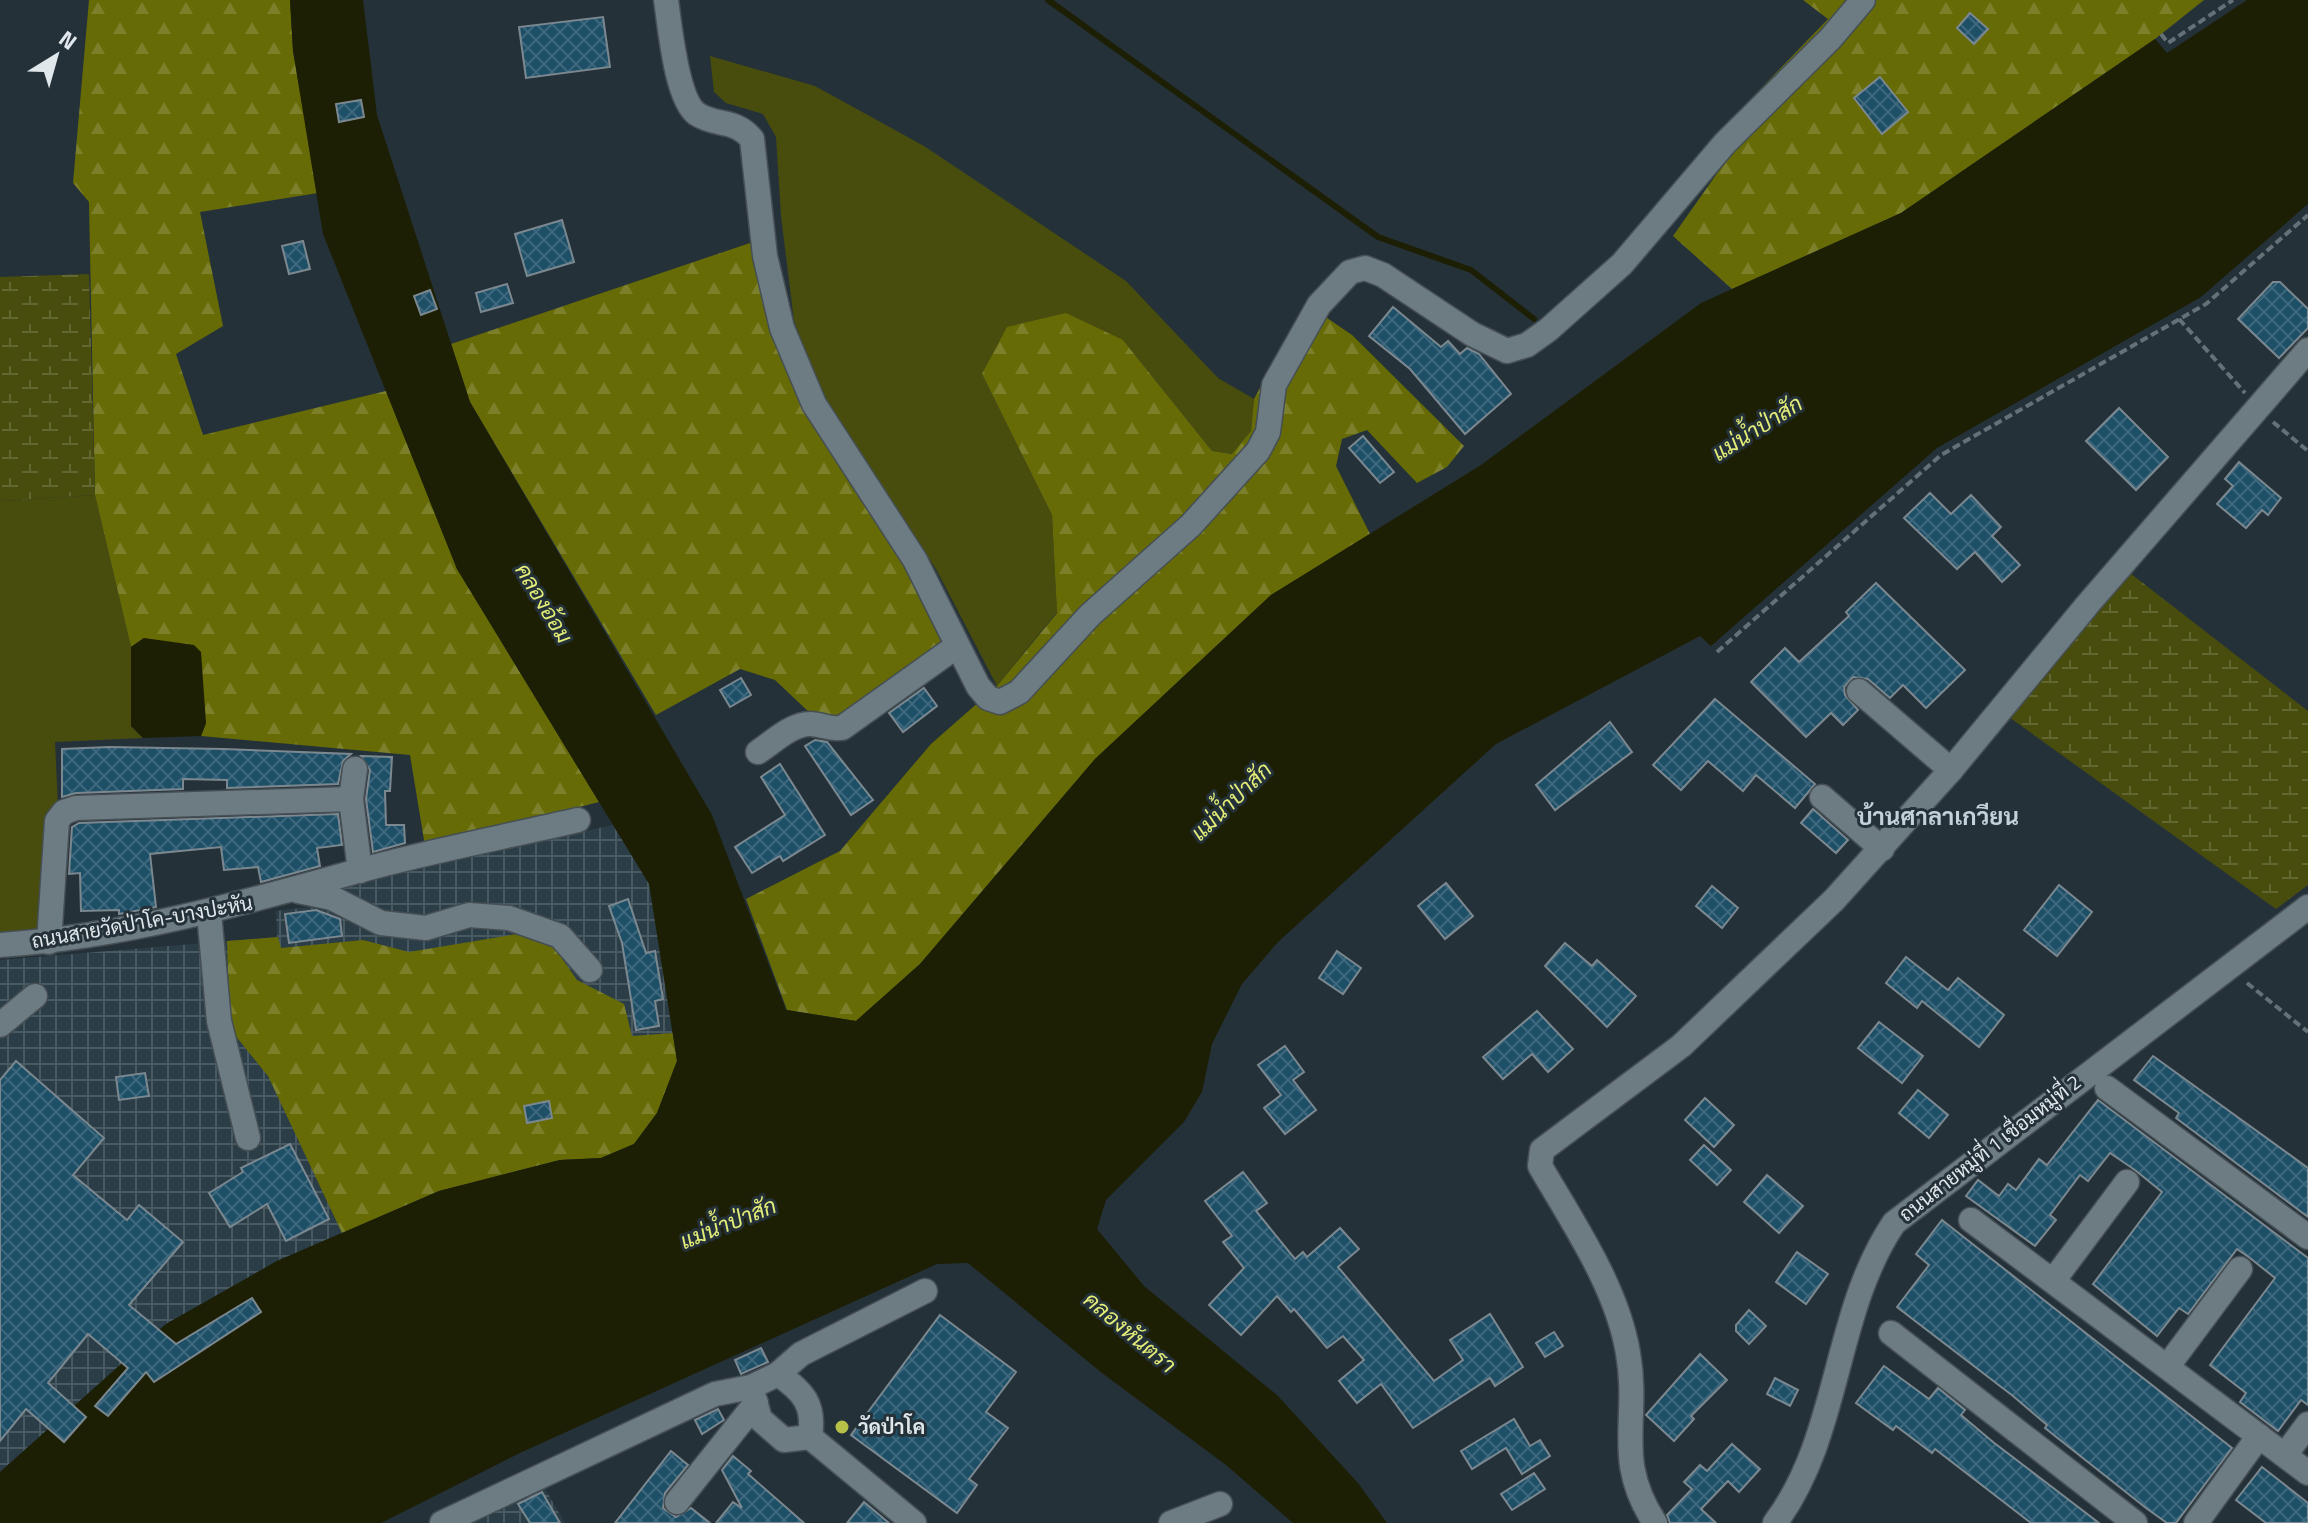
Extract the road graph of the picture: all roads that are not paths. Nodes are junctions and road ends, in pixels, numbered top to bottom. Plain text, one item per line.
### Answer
1 (666, 0) edge
2 (1863, 0) edge
3 (2308, 350) edge
4 (957, 646) junction
5 (1859, 691) dead end
6 (758, 752) dead end
7 (355, 769) dead end
8 (1951, 770) junction
9 (1822, 797) dead end
10 (351, 799) junction
11 (578, 820) dead end
12 (1882, 849) junction
13 (360, 871) junction
14 (296, 891) junction
15 (2308, 907) edge
16 (209, 913) junction
17 (49, 942) junction
18 (0, 945) edge
19 (590, 970) dead end
20 (35, 996) dead end
21 (0, 1025) edge
22 (2107, 1088) dead end
23 (248, 1138) dead end
24 (2127, 1182) dead end
25 (1971, 1220) dead end
26 (2308, 1237) edge
27 (2240, 1269) dead end
28 (2053, 1281) junction
29 (925, 1291) dead end
30 (1891, 1333) dead end
31 (2167, 1367) junction
32 (778, 1374) junction
33 (753, 1395) junction
34 (2308, 1424) edge
35 (2259, 1436) junction
36 (810, 1437) junction
37 (2285, 1455) junction
38 (2308, 1473) edge
39 (677, 1502) dead end
40 (1220, 1504) dead end
41 (442, 1523) edge
42 (914, 1523) edge
43 (1171, 1523) edge
44 (1655, 1523) edge
45 (1775, 1523) edge
46 (2135, 1523) edge
47 (2196, 1523) edge

1 - 4 street
2 - 4 street
3 - 8 street
4 - 6 street
5 - 8 street
7 - 10 street
8 - 12 street
9 - 12 street
10 - 13 street
10 - 17 street
11 - 13 street, ถนนสายวัดป่าโค-บางปะหัน
12 - 44 street
13 - 14 street, ถนนสายวัดป่าโค-บางปะหัน
14 - 16 street, ถนนสายวัดป่าโค-บางปะหัน
14 - 19 street
15 - 45 street, ถนนสายหมู่ที่ 1 เชื่อมหมู่ที่ 2
16 - 17 street, ถนนสายวัดป่าโค-บางปะหัน
16 - 23 street
17 - 18 street, ถนนสายวัดป่าโค-บางปะหัน
20 - 21 street
22 - 26 street
24 - 28 street
25 - 28 street
27 - 31 street
28 - 31 street
29 - 32 street
30 - 46 street
31 - 35 street
32 - 33 street
32 - 36 street
33 - 36 street
33 - 39 street
33 - 41 street
34 - 37 street
35 - 37 street
35 - 47 street
36 - 42 street
37 - 38 street
40 - 43 street

